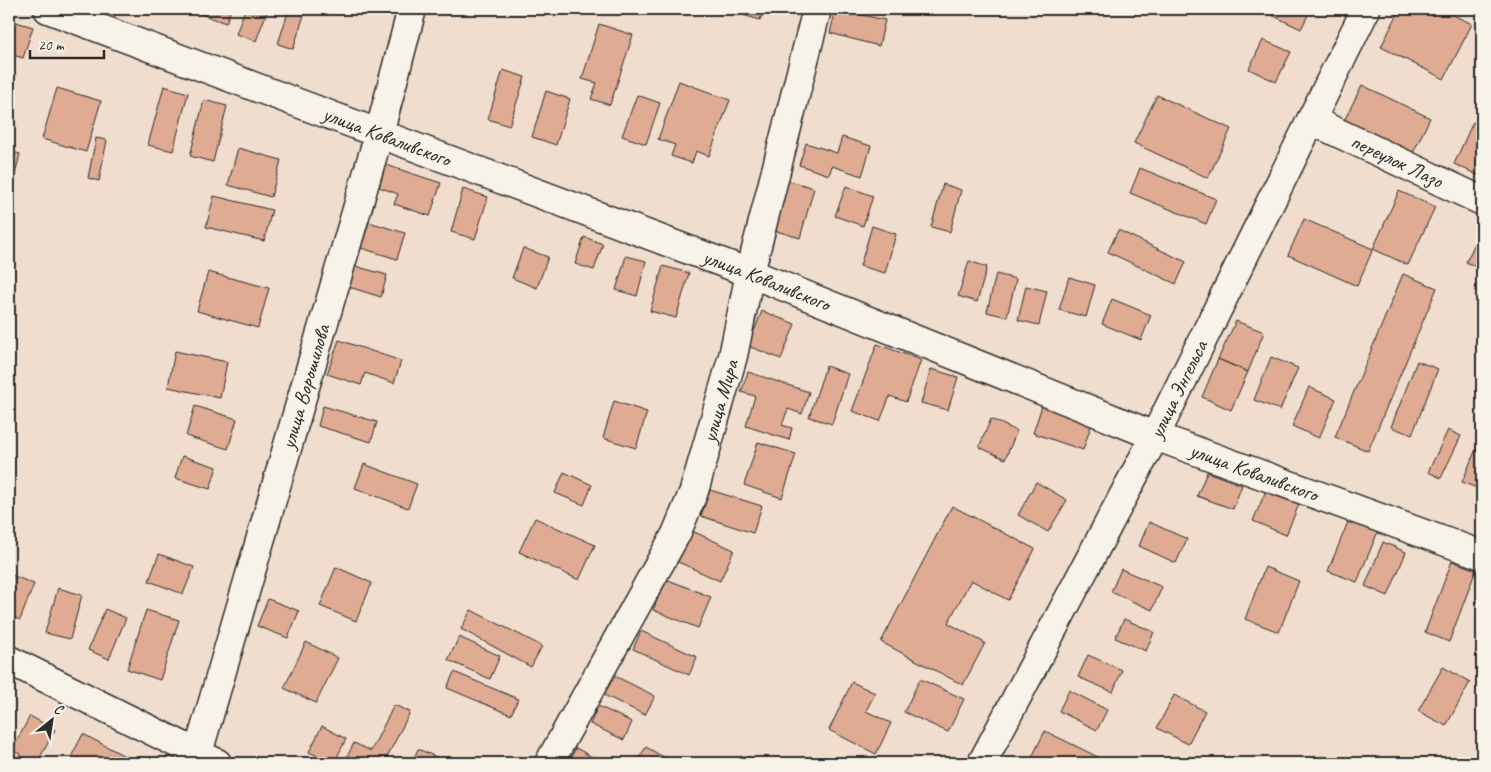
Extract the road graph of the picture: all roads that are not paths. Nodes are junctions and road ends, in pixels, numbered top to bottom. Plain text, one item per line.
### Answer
1 (48, 9) edge
2 (412, 9) edge
3 (817, 9) edge
4 (1366, 9) edge
5 (1311, 120) junction
6 (379, 134) junction
7 (1482, 201) edge
8 (750, 272) junction
9 (1155, 436) junction
10 (1482, 555) edge
11 (9, 660) edge
12 (203, 760) edge
13 (549, 763) edge
14 (982, 763) edge

1 - 6 street, улица Коваливского
2 - 6 street, улица Ворошилова
3 - 8 street, улица Мира
4 - 5 street, улица Энгельса
5 - 7 street, переулок Лазо
5 - 9 street, улица Энгельса
6 - 8 street, улица Коваливского
6 - 12 street, улица Ворошилова
8 - 9 street, улица Коваливского
8 - 13 street, улица Мира
9 - 10 street, улица Коваливского
9 - 14 street, улица Энгельса
11 - 12 street

